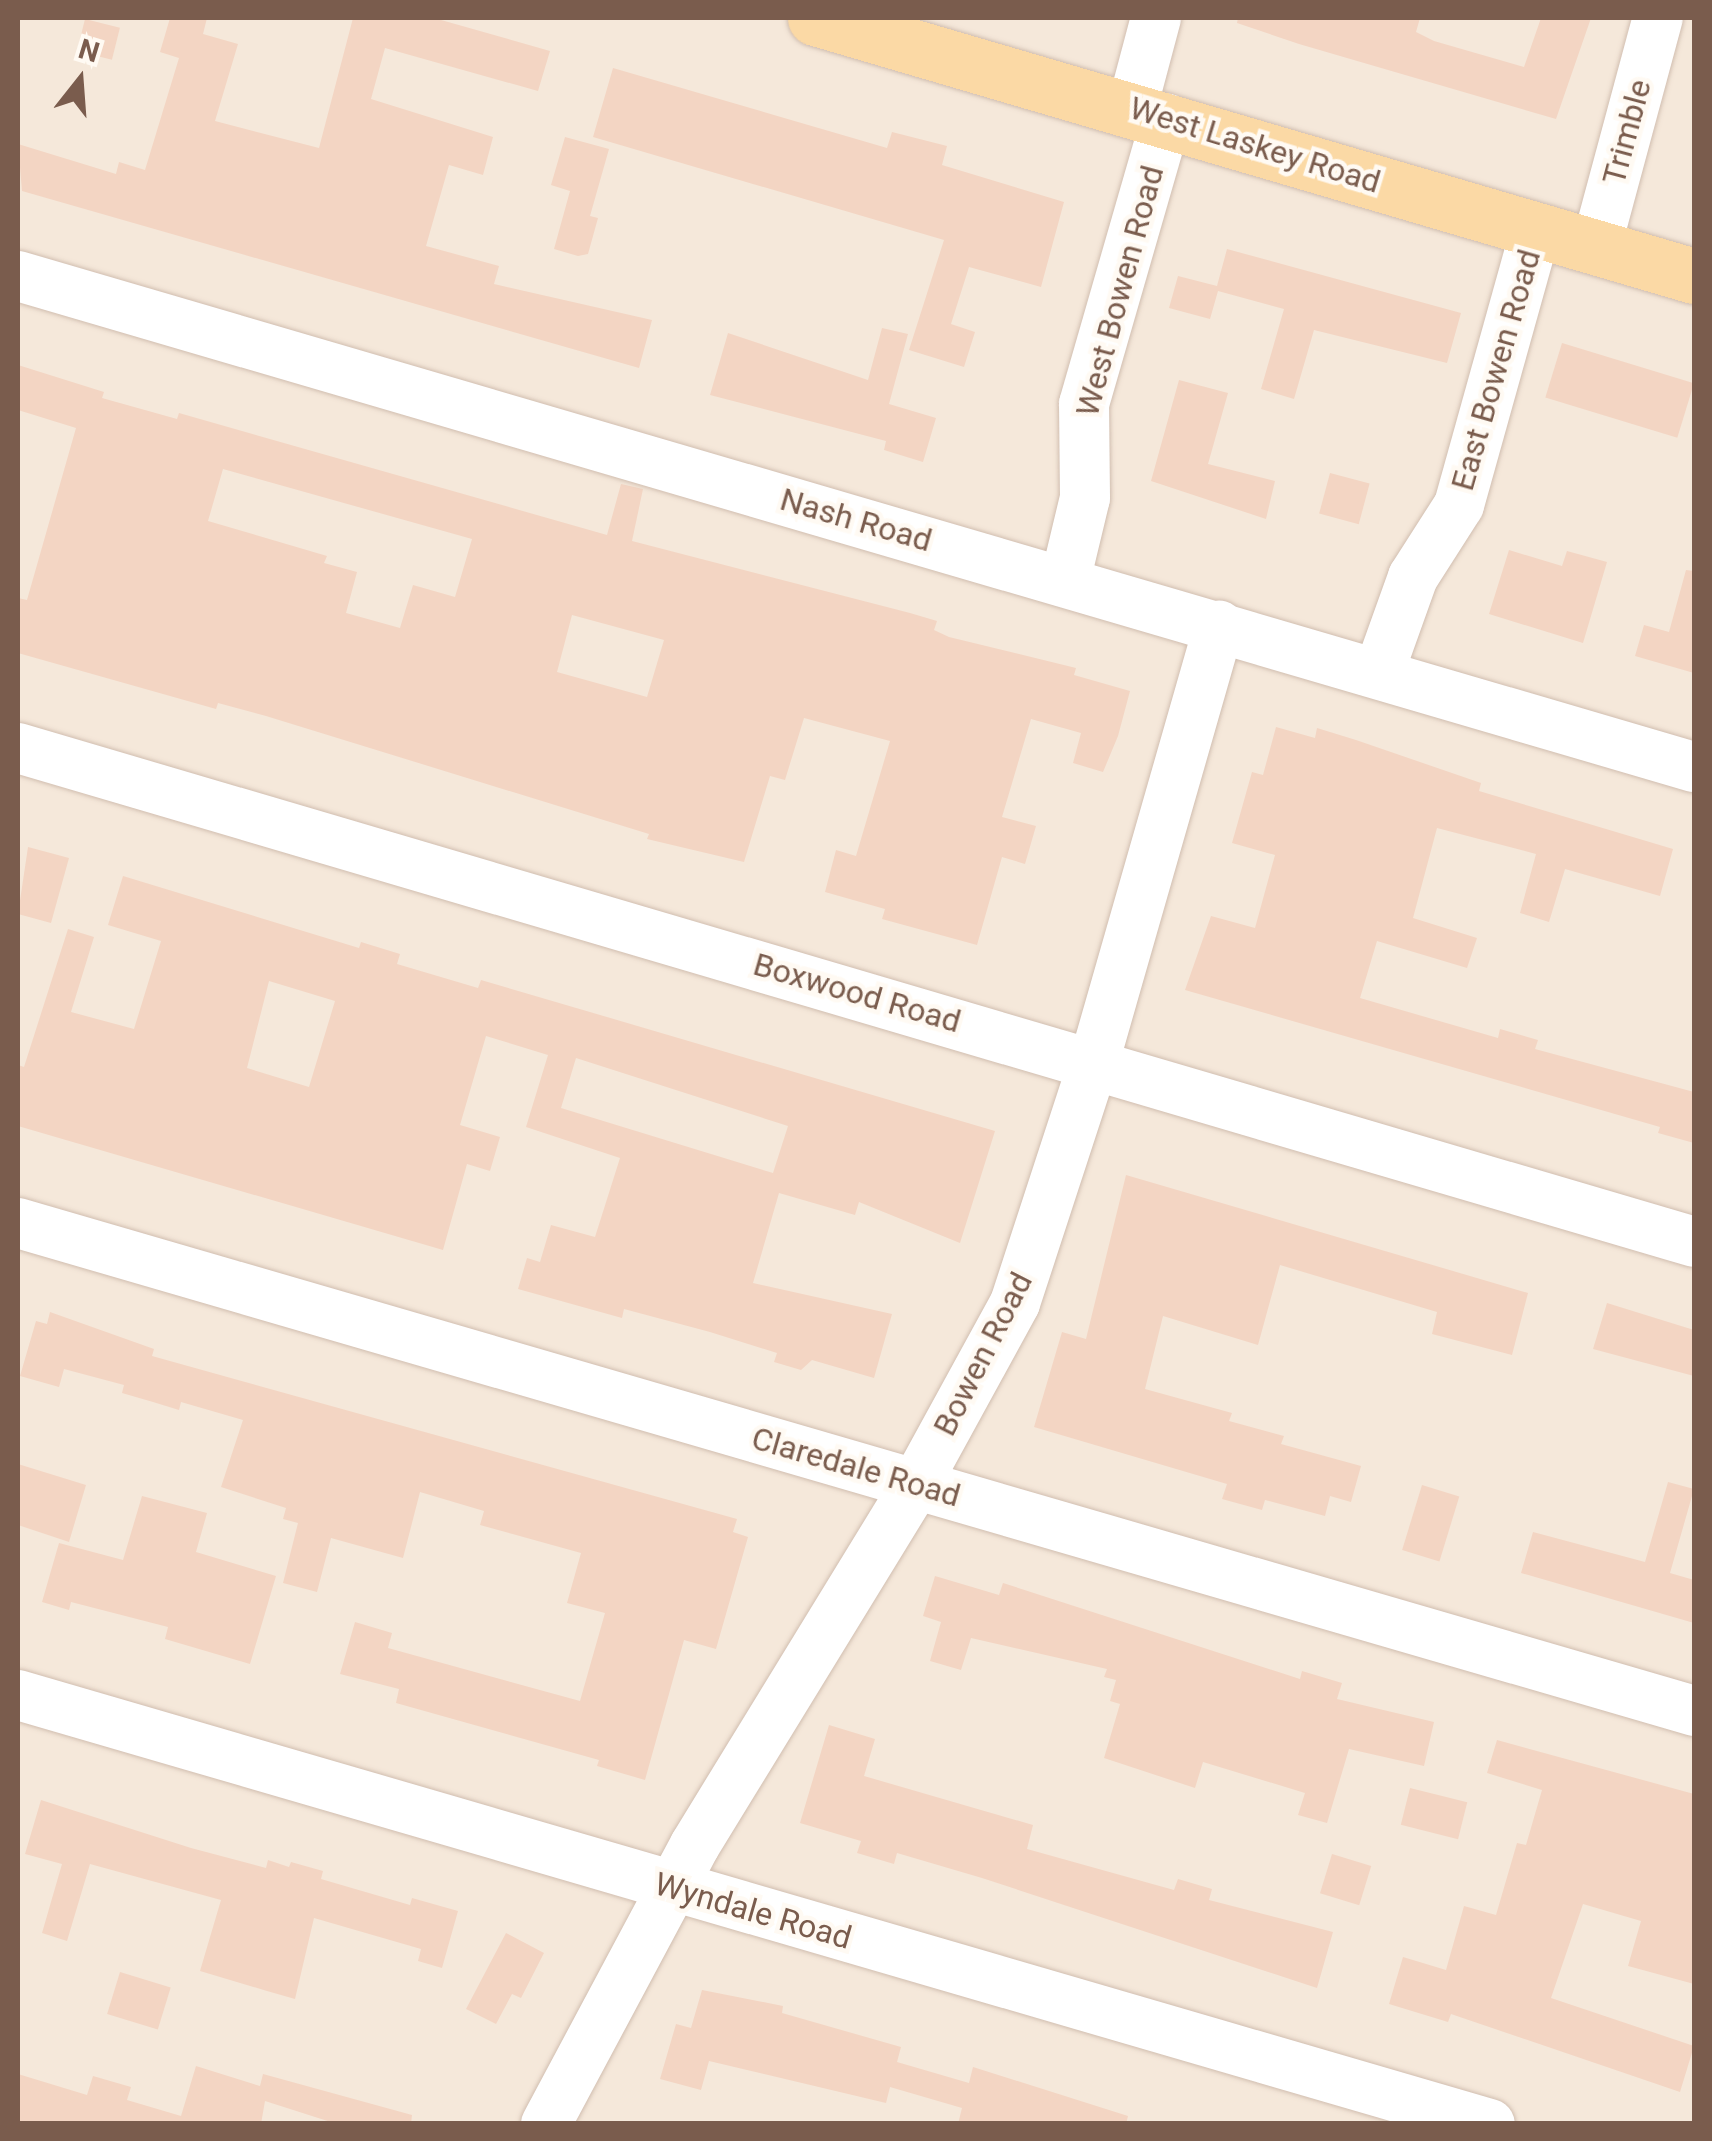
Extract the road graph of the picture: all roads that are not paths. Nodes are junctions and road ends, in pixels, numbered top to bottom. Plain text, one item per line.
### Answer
1 (815, 18) edge
2 (1156, 18) edge
3 (1658, 18) edge
4 (1149, 114) junction
5 (1536, 229) junction
6 (1596, 247) junction
7 (18, 276) edge
8 (1694, 276) edge
9 (1065, 581) junction
10 (1219, 626) junction
11 (1379, 672) junction
12 (18, 748) edge
13 (1694, 766) edge
14 (1094, 1062) junction
15 (18, 1222) edge
16 (1694, 1242) edge
17 (916, 1484) junction
18 (18, 1695) edge
19 (1694, 1712) edge
20 (674, 1888) junction
21 (546, 2124) edge
22 (1490, 2124) edge

1 - 4 main road, West Laskey Road
2 - 4 street, West Bowen Road
3 - 6 street, Trimble
4 - 5 main road, West Laskey Road
4 - 9 street, West Bowen Road
5 - 6 main road, West Laskey Road
5 - 11 street, East Bowen Road
6 - 8 main road, West Laskey Road
7 - 9 street, Nash Road
9 - 10 street, Nash Road
10 - 11 street, Nash Road
10 - 14 street, Bowen Road
11 - 13 street, Nash Road
12 - 14 street, Boxwood Road
14 - 16 street, Boxwood Road
14 - 17 street, Bowen Road
15 - 17 street, Claredale Road
17 - 19 street, Claredale Road
17 - 20 street, Bowen Road
18 - 20 street, Wyndale Road
20 - 21 street, Bowen Road
20 - 22 street, Wyndale Road

